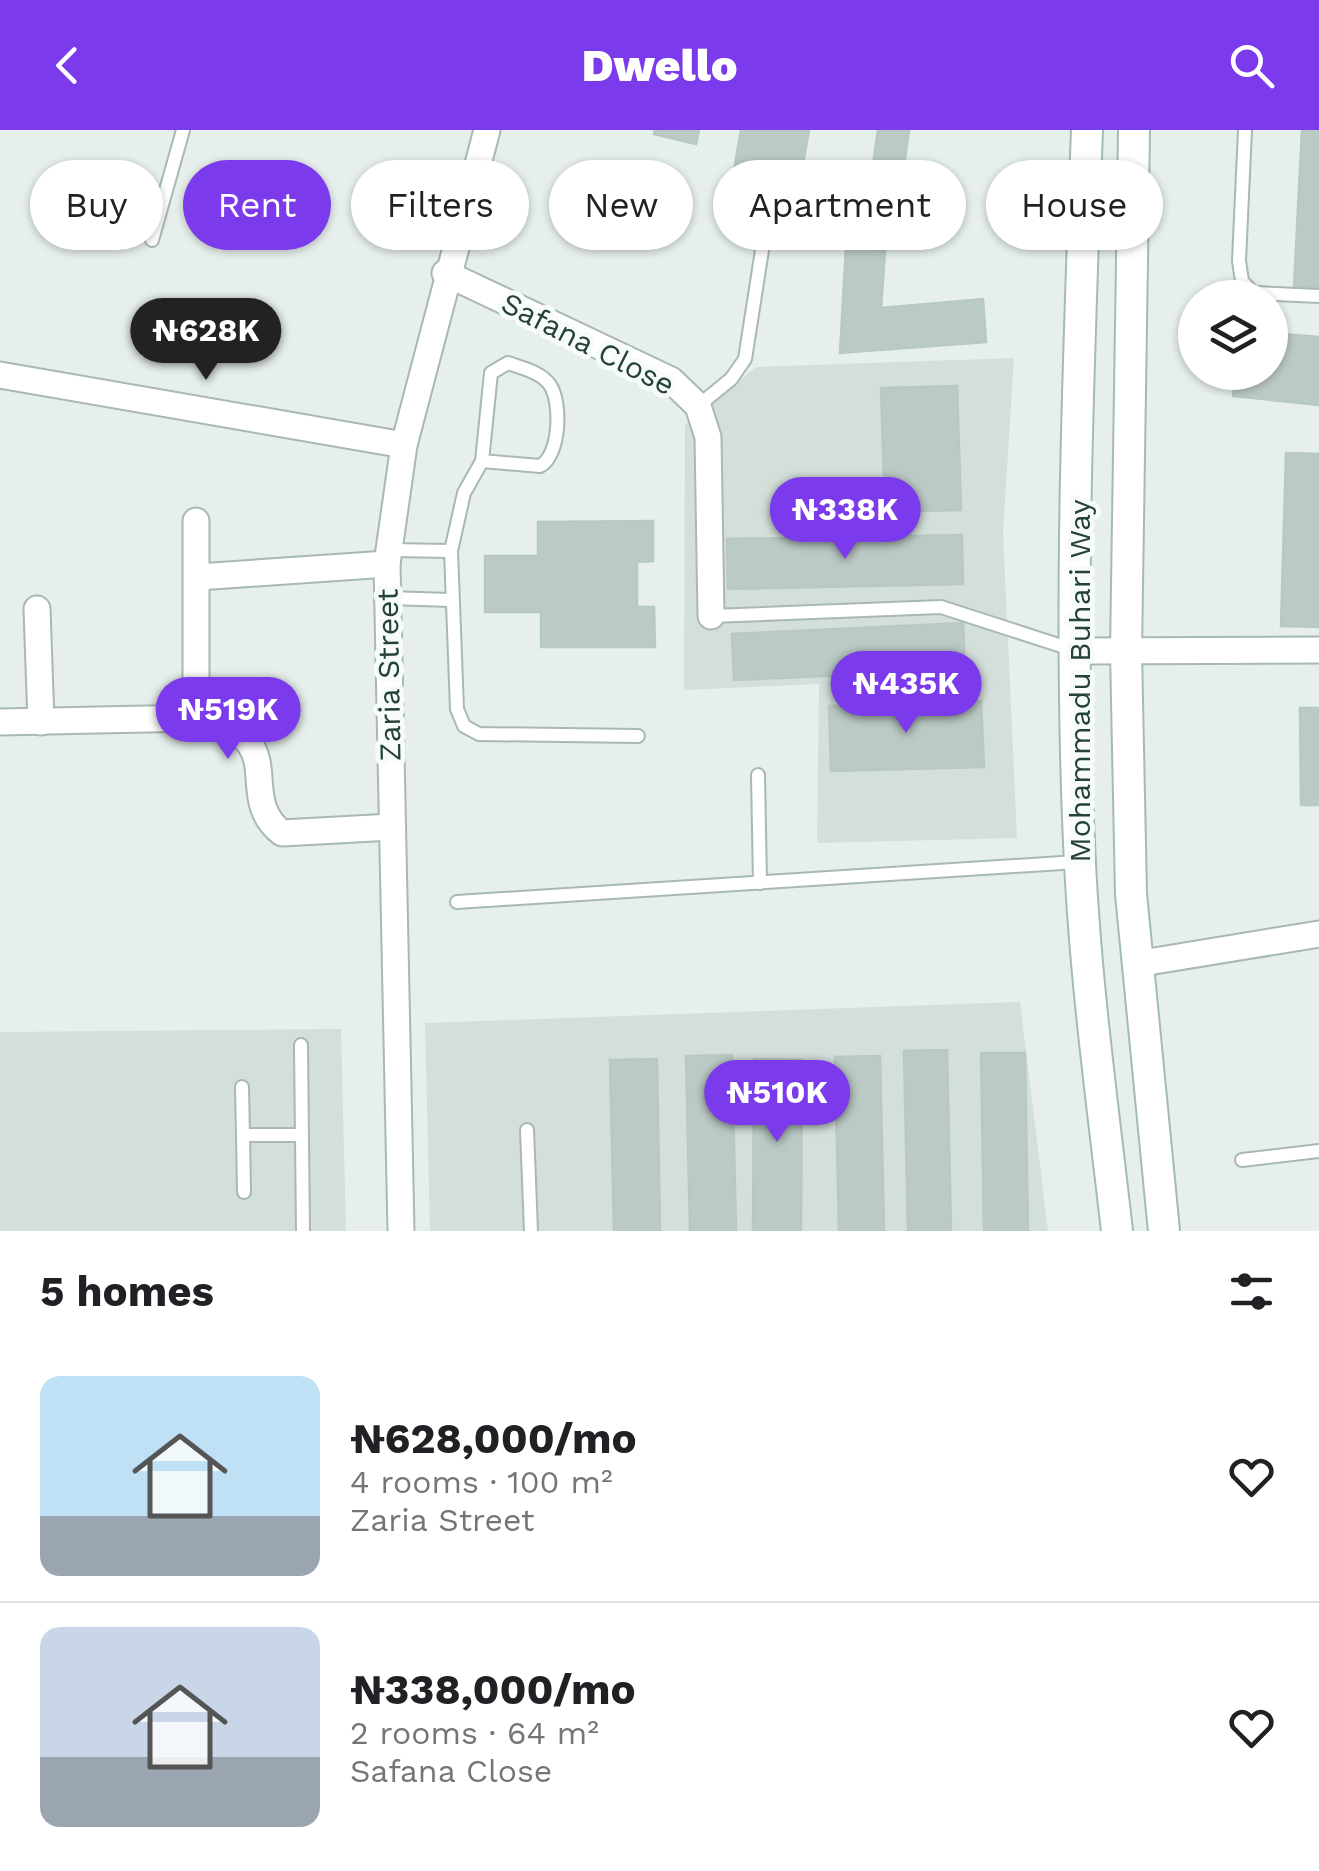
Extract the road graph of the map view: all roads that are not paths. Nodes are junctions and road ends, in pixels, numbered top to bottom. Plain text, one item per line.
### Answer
1 (183, 130) edge
2 (486, 130) edge
3 (1087, 130) edge
4 (1134, 130) edge
5 (1245, 130) edge
6 (163, 201) edge
7 (762, 250) edge
8 (446, 272) junction
9 (1319, 296) edge
10 (0, 375) edge
11 (698, 406) junction
12 (404, 444) junction
13 (482, 462) junction
14 (196, 520) dead end
15 (451, 551) junction
16 (388, 557) junction
17 (198, 578) junction
18 (388, 598) junction
19 (451, 600) junction
20 (36, 609) dead end
21 (711, 616) joint
22 (1319, 650) edge
23 (1077, 651) junction
24 (1126, 652) junction
25 (196, 718) junction
26 (0, 722) edge
27 (41, 722) junction
28 (638, 736) dead end
29 (758, 775) dead end
30 (392, 828) junction
31 (1080, 862) junction
32 (760, 882) junction
33 (457, 902) dead end
34 (1319, 934) edge
35 (1136, 964) junction
36 (301, 1045) dead end
37 (242, 1088) dead end
38 (527, 1130) dead end
39 (299, 1134) junction
40 (242, 1135) junction
41 (1319, 1151) edge
42 (1242, 1160) dead end
43 (244, 1192) dead end
44 (303, 1231) edge
45 (401, 1231) edge
46 (531, 1231) edge
47 (1116, 1231) edge
48 (1164, 1231) edge

1 - 6 lane
2 - 8 street, Zaria Street
3 - 23 main road, Mohammadu Buhari Way
4 - 24 main road, Mohammadu Buhari Way
5 - 9 lane
7 - 11 lane
8 - 11 street, Safana Close
8 - 12 street, Zaria Street
10 - 12 street
11 - 21 street, Safana Close
12 - 16 street, Zaria Street
13 - 13 lane
13 - 15 lane
14 - 17 street
15 - 16 lane
15 - 19 lane
16 - 17 street
16 - 18 street, Zaria Street
17 - 25 street
18 - 19 lane
18 - 30 street, Zaria Street
19 - 28 lane
20 - 27 street
21 - 23 lane
22 - 24 street
23 - 24 street
23 - 31 main road, Mohammadu Buhari Way
24 - 35 main road, Mohammadu Buhari Way
25 - 27 street
25 - 30 street
26 - 27 street
29 - 32 lane
30 - 45 street, Zaria Street
31 - 32 lane
31 - 47 main road, Mohammadu Buhari Way
32 - 33 lane
34 - 35 street
35 - 48 main road, Mohammadu Buhari Way
36 - 39 lane
37 - 40 lane
38 - 46 lane
39 - 40 lane
39 - 44 lane
40 - 43 lane
41 - 42 lane

